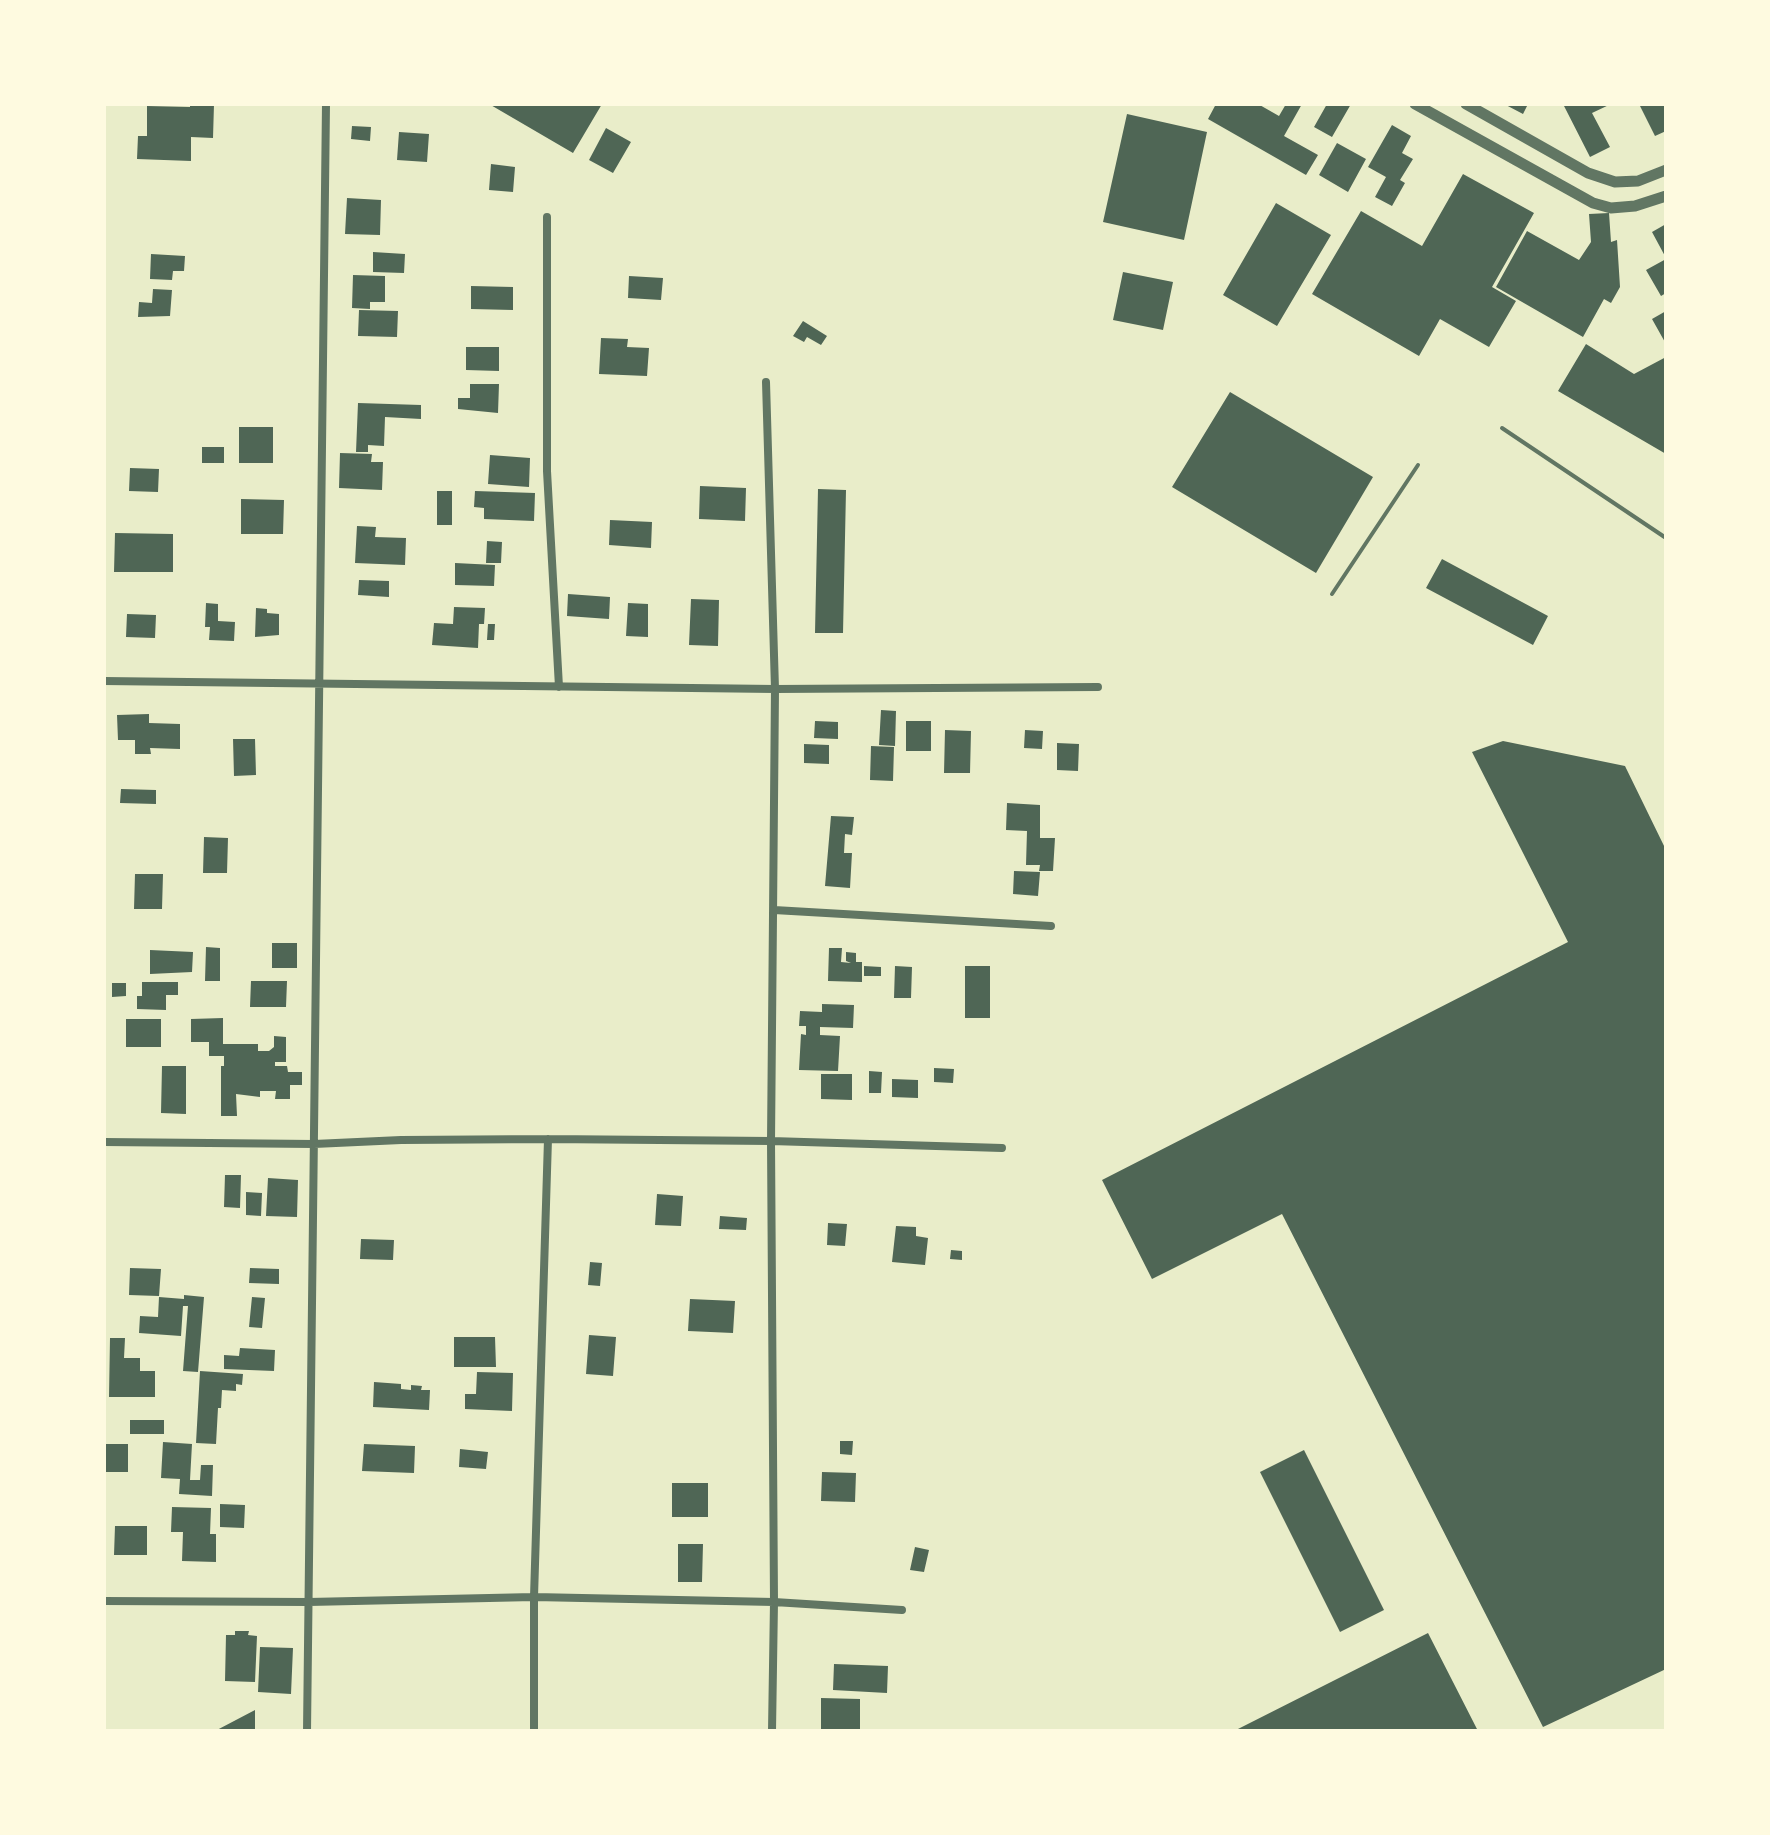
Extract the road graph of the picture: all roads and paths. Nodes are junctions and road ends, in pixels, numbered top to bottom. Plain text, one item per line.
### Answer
1 (326, 104) edge
2 (1415, 104) edge
3 (1466, 104) edge
4 (1666, 170) edge
5 (1666, 196) edge
6 (547, 217) dead end
7 (766, 382) dead end
8 (1502, 428) dead end
9 (1418, 465) dead end
10 (1666, 538) edge
11 (1332, 594) dead end
12 (104, 681) edge
13 (320, 682) junction
14 (559, 687) junction
15 (1098, 687) dead end
16 (775, 689) junction
17 (774, 910) junction
18 (1051, 926) dead end
19 (548, 1139) junction
20 (771, 1141) junction
21 (104, 1142) edge
22 (314, 1144) junction
23 (1002, 1148) dead end
24 (534, 1597) junction
25 (104, 1601) edge
26 (309, 1602) junction
27 (774, 1602) junction
28 (902, 1610) dead end
29 (307, 1731) edge
30 (534, 1731) edge
31 (772, 1731) edge

1 - 13 street
2 - 5 street
3 - 4 street
6 - 14 street
7 - 16 street
8 - 10 lane
9 - 11 lane
12 - 13 street
13 - 14 street
13 - 22 street
14 - 16 street
15 - 16 street
16 - 17 street
17 - 18 street
17 - 20 street
19 - 20 street
19 - 22 street
19 - 24 street
20 - 23 street
20 - 27 street
21 - 22 street
22 - 26 street
24 - 26 street
24 - 27 street
24 - 30 street
25 - 26 street
26 - 29 street
27 - 28 street
27 - 31 street

